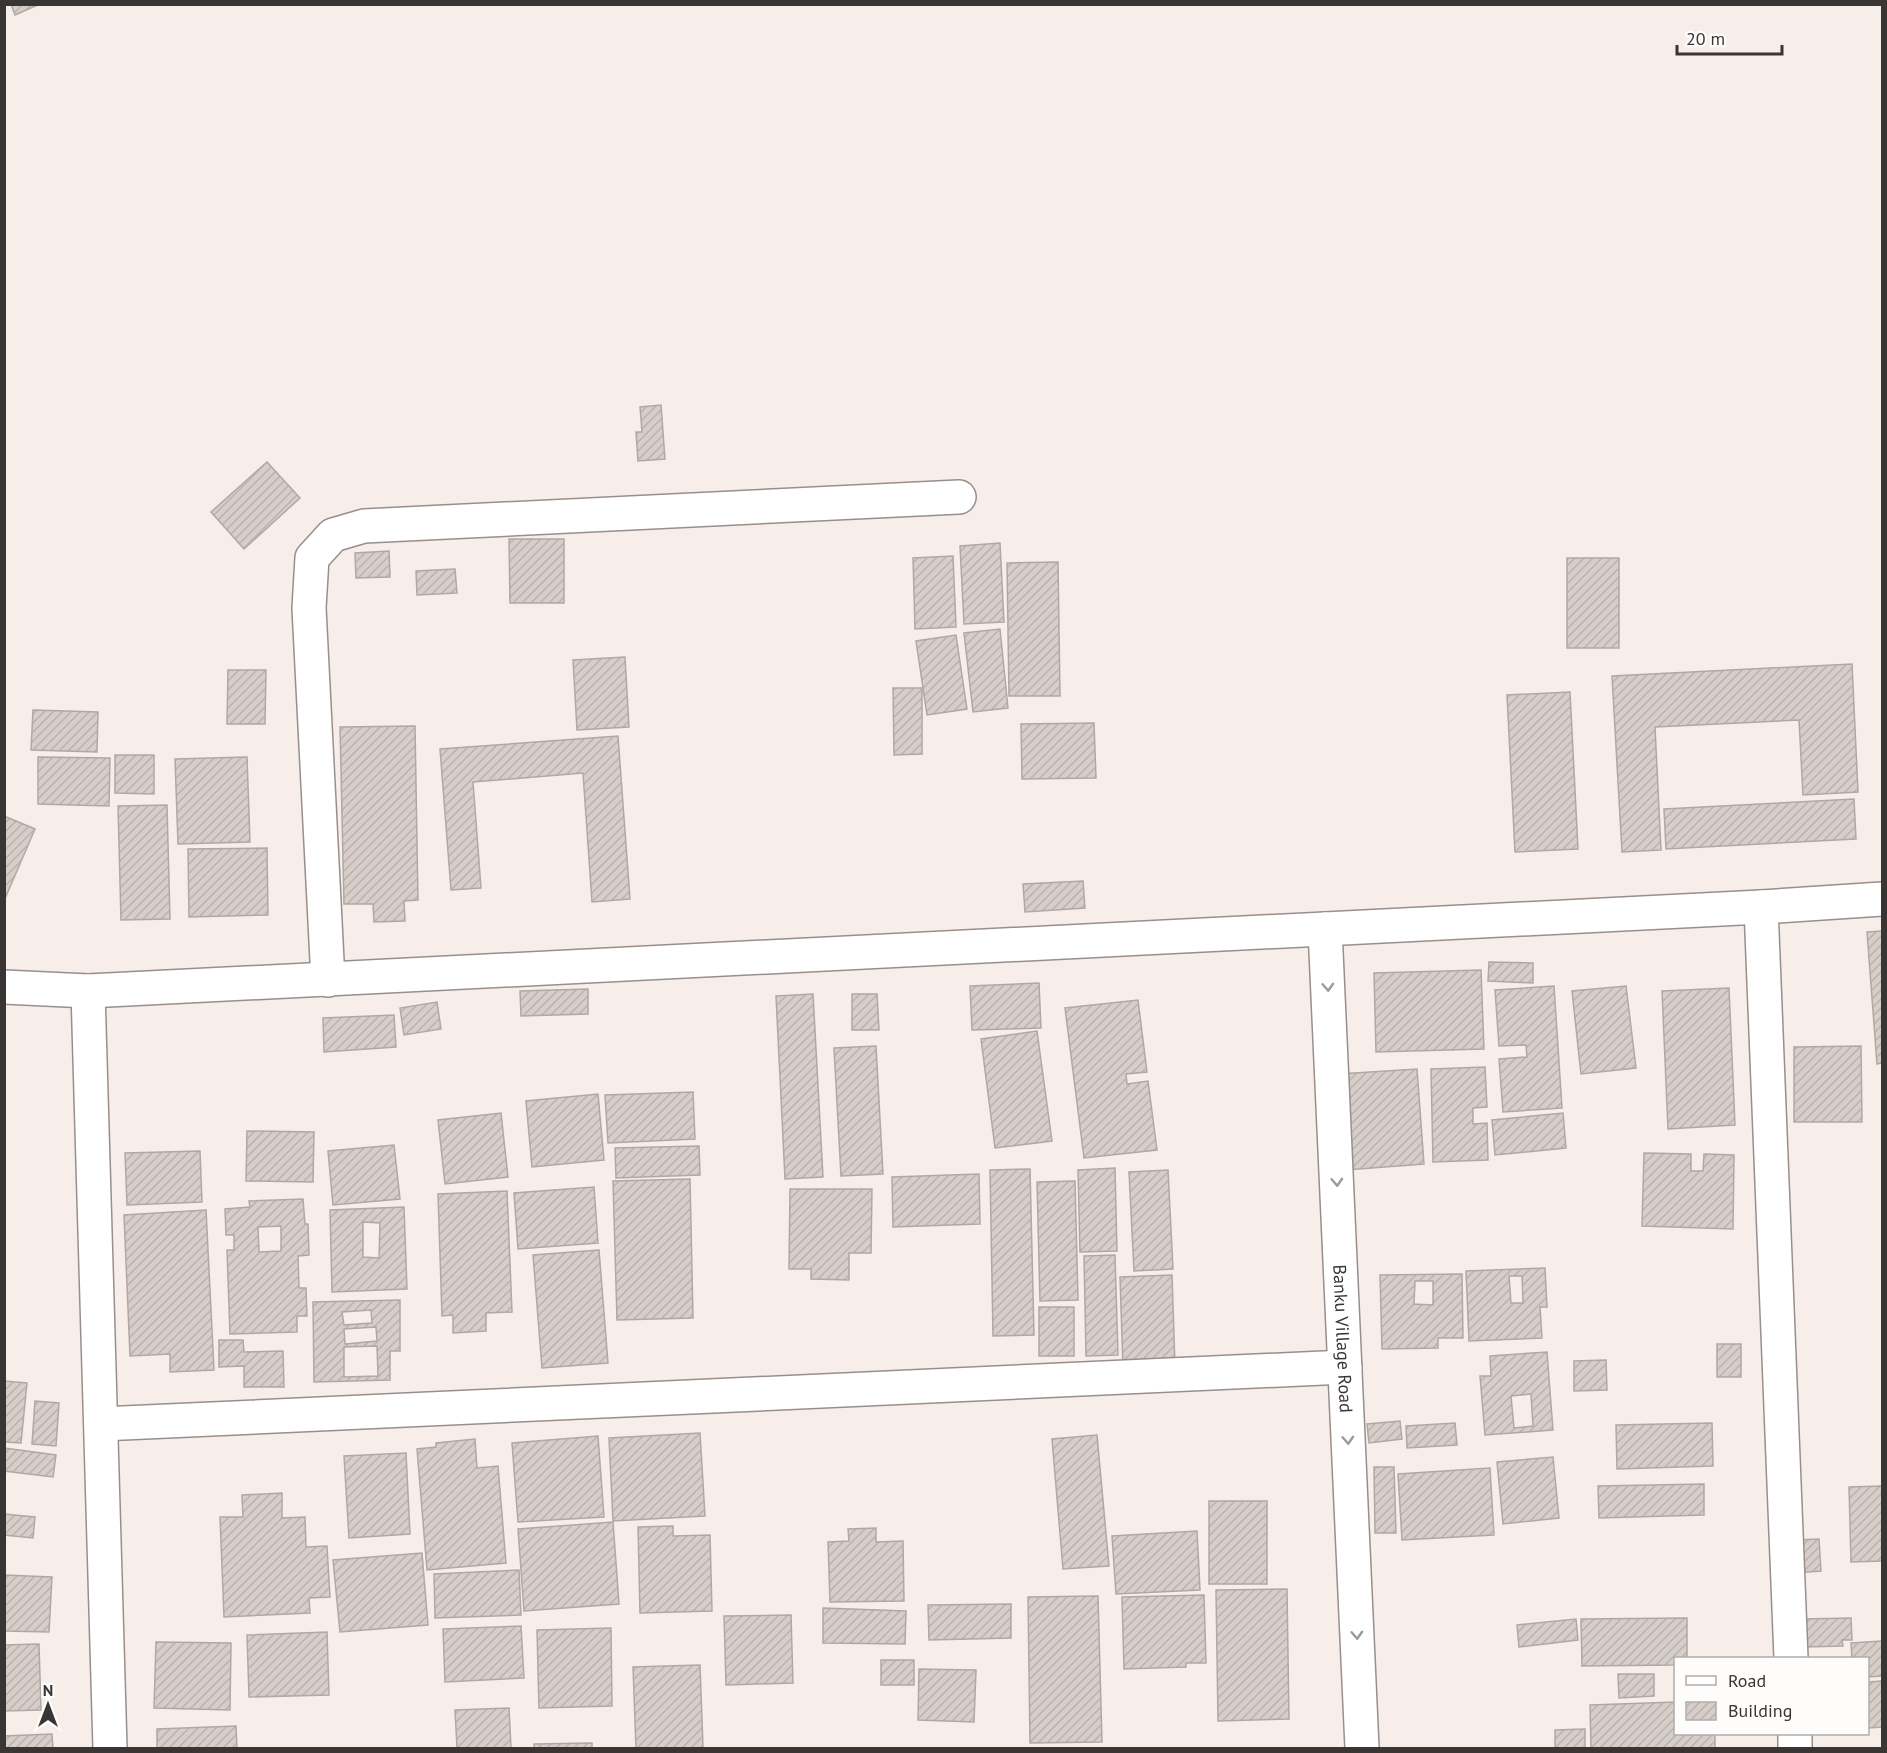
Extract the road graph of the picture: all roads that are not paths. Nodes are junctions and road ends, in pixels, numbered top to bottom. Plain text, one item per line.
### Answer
1 (959, 497) dead end
2 (1882, 899) edge
3 (1761, 907) junction
4 (1325, 929) junction
5 (328, 980) junction
6 (4, 987) edge
7 (88, 991) junction
8 (1345, 1367) junction
9 (101, 1424) junction
10 (1791, 1657) edge
11 (110, 1749) edge
12 (1362, 1749) edge

1 - 5 street
2 - 3 street
3 - 4 street
3 - 10 street
4 - 5 street
4 -> 8 street, Banku Village Road
5 - 7 street
6 - 7 street
7 - 9 street
8 - 9 street
8 -> 12 street, Banku Village Road
9 - 11 street

